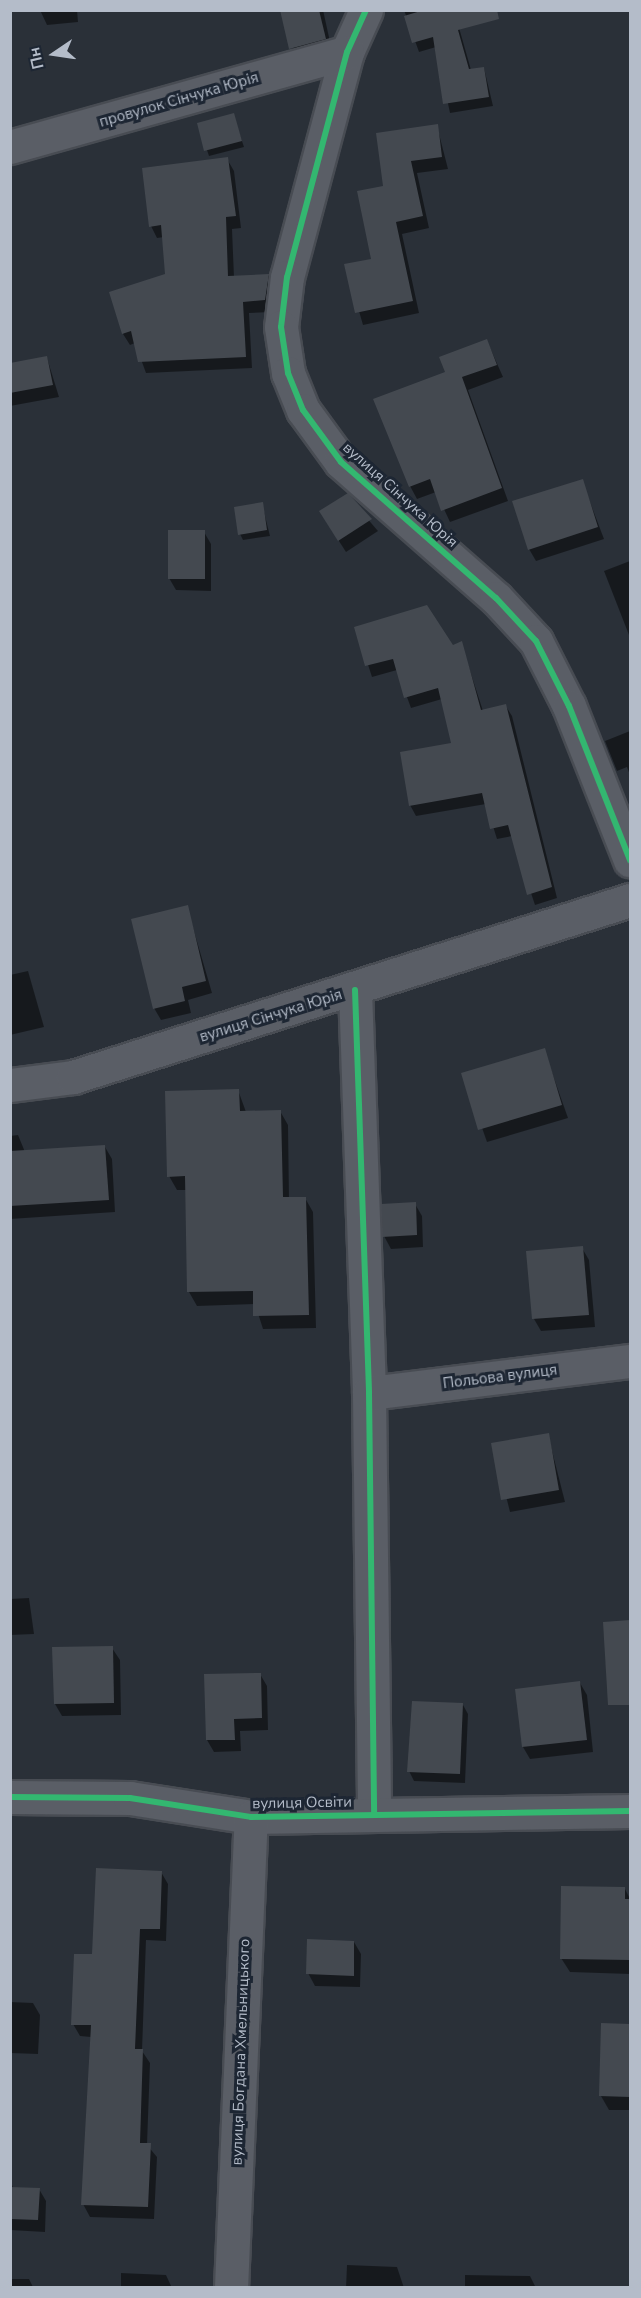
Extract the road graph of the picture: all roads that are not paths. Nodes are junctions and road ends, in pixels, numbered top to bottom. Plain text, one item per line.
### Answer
1 (366, 10) edge
2 (347, 52) junction
3 (10, 147) edge
4 (630, 860) edge
5 (630, 900) edge
6 (355, 990) junction
7 (10, 1085) edge
8 (630, 1361) edge
9 (369, 1393) junction
10 (10, 1797) edge
11 (630, 1811) edge
12 (374, 1814) junction
13 (251, 1816) junction
14 (231, 2288) edge

1 - 2 street, вулиця Сінчука Юрія
2 - 3 street, провулок Сінчука Юрія
2 - 4 street, вулиця Сінчука Юрія
5 - 6 street, вулиця Сінчука Юрія
6 - 7 street, вулиця Сінчука Юрія
6 - 9 street
8 - 9 street, Польова вулиця
9 - 12 street
10 - 13 street, вулиця Освіти
11 - 12 street, вулиця Освіти
12 - 13 street, вулиця Освіти
13 - 14 street, вулиця Богдана Хмельницького

